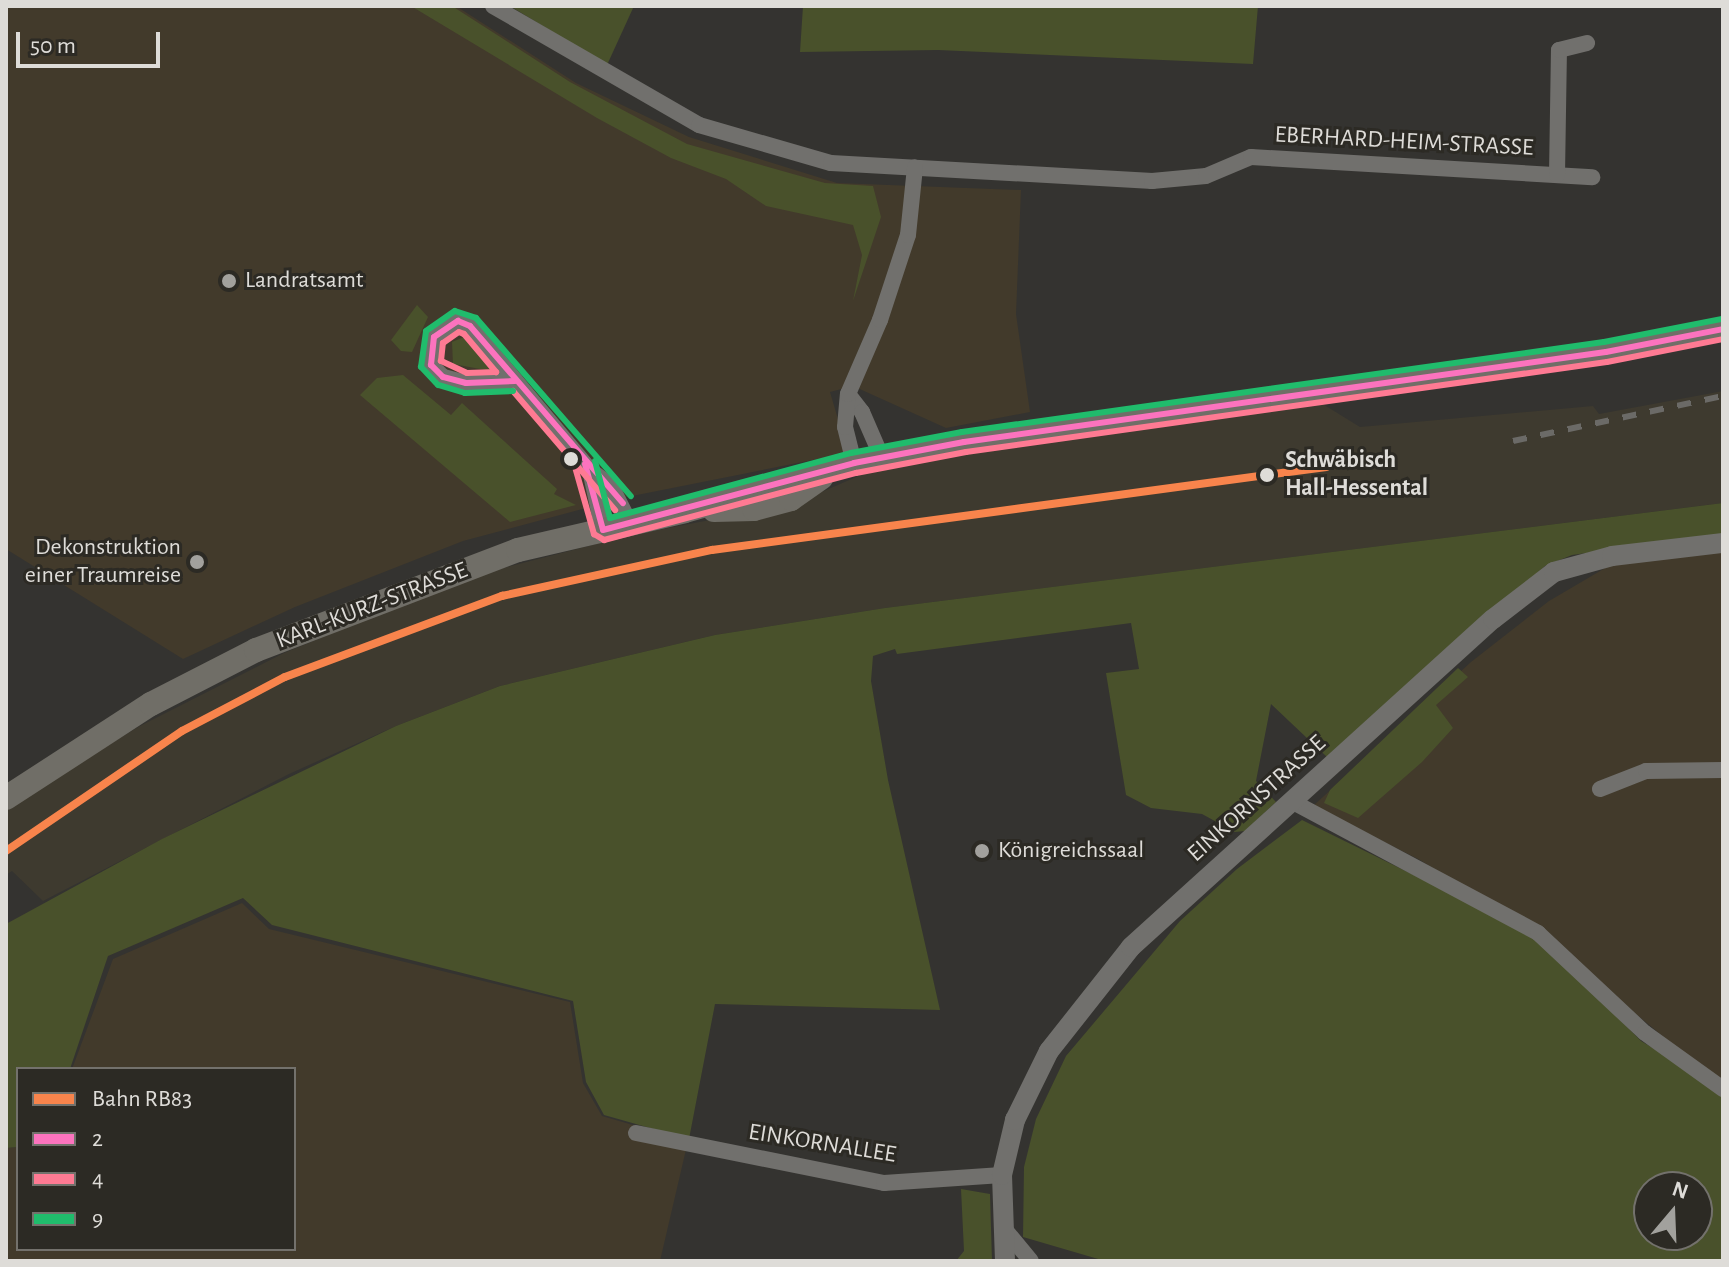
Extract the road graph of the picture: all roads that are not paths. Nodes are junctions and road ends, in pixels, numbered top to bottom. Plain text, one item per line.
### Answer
1 (493, 6) edge
2 (1587, 43) dead end
3 (915, 167) junction
4 (1557, 175) junction
5 (1592, 177) dead end
6 (1723, 329) edge
7 (515, 381) junction
8 (848, 394) junction
9 (882, 458) junction
10 (844, 467) junction
11 (590, 470) junction
12 (630, 523) junction
13 (603, 530) junction
14 (1723, 543) edge
15 (1723, 770) edge
16 (1600, 789) dead end
17 (6, 798) edge
18 (1293, 802) junction
19 (1723, 1089) edge
20 (636, 1133) dead end
21 (1002, 1175) junction
22 (1002, 1226) junction
23 (1005, 1261) edge
24 (1031, 1261) edge

1 - 3 street, EBERHARD-HEIM-STRASSE
2 - 4 street, EBERHARD-HEIM-STRASSE
3 - 4 street, EBERHARD-HEIM-STRASSE
3 - 8 street
4 - 5 street, EBERHARD-HEIM-STRASSE
6 - 9 main road, KARL-KURZ-STRASSE
7 - 7 street
7 - 11 street
8 - 9 street
8 - 10 street
9 - 10 main road, KARL-KURZ-STRASSE
10 - 12 main road, KARL-KURZ-STRASSE
11 - 12 street
11 - 13 street
12 - 13 main road, KARL-KURZ-STRASSE
13 - 17 main road, KARL-KURZ-STRASSE
14 - 18 street, EINKORNSTRASSE
15 - 16 street
18 - 19 street
18 - 21 street, EINKORNSTRASSE
20 - 21 street, EINKORNALLEE
21 - 22 street, EINKORNSTRASSE
22 - 23 street, EINKORNSTRASSE
22 - 24 street

